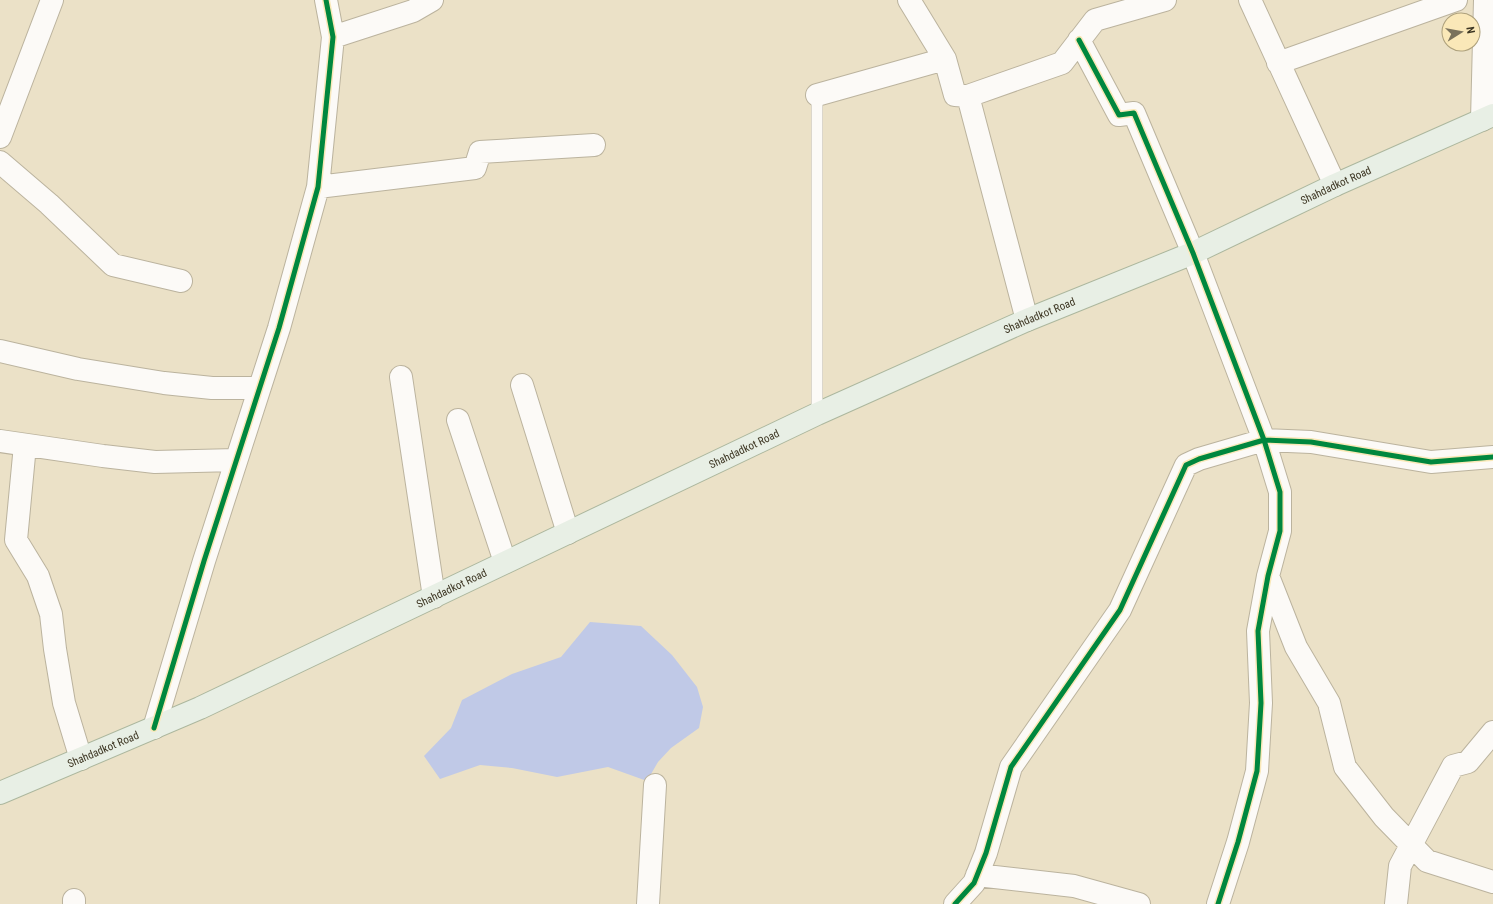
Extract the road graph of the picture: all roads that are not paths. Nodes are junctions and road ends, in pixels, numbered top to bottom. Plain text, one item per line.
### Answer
1 (52, 0) edge
2 (326, 0) edge
3 (432, 0) edge
4 (909, 0) edge
5 (1165, 0) edge
6 (1250, 0) edge
7 (1456, 0) edge
8 (1486, 0) edge
9 (333, 37) junction
10 (1079, 40) junction
11 (945, 59) junction
12 (1278, 63) junction
13 (817, 95) joint
14 (968, 96) junction
15 (1488, 117) edge
16 (0, 137) edge
17 (594, 145) dead end
18 (0, 162) edge
19 (1335, 185) junction
20 (318, 187) junction
21 (1193, 253) junction
22 (181, 281) dead end
23 (1027, 320) junction
24 (0, 351) edge
25 (401, 377) dead end
26 (522, 385) dead end
27 (259, 388) junction
28 (817, 414) junction
29 (458, 420) dead end
30 (0, 440) edge
31 (1264, 440) junction
32 (25, 445) junction
33 (1493, 457) edge
34 (236, 460) junction
35 (568, 533) junction
36 (505, 562) junction
37 (1268, 576) junction
38 (434, 597) junction
39 (154, 728) junction
40 (1493, 732) edge
41 (81, 759) junction
42 (655, 785) dead end
43 (0, 793) edge
44 (1410, 844) junction
45 (977, 875) junction
46 (1493, 882) edge
47 (648, 904) edge
48 (955, 904) edge
49 (1139, 904) edge
50 (1218, 904) edge
51 (1396, 904) edge

1 - 16 street
2 - 9 street
3 - 9 street
4 - 11 street
5 - 10 street
6 - 12 street
7 - 12 street
8 - 15 street
9 - 20 street
10 - 14 street
10 - 21 street
11 - 13 street
11 - 14 street
12 - 19 street
13 - 28 lane
14 - 23 street
15 - 19 main road, Shahdadkot Road
17 - 20 street
18 - 22 street
19 - 21 main road, Shahdadkot Road
20 - 27 street
21 - 23 main road, Shahdadkot Road
21 - 31 street
23 - 28 main road, Shahdadkot Road
24 - 27 street
25 - 38 street
26 - 35 street
27 - 34 street
28 - 35 main road, Shahdadkot Road
29 - 36 street
30 - 32 street
31 - 33 street
31 - 37 street
31 - 45 street
32 - 34 street
32 - 41 street
34 - 39 street
35 - 36 main road, Shahdadkot Road
36 - 38 main road, Shahdadkot Road
37 - 44 street
37 - 50 street
38 - 39 main road, Shahdadkot Road
39 - 41 main road, Shahdadkot Road
40 - 44 street
41 - 43 main road, Shahdadkot Road
42 - 47 street
44 - 46 street
44 - 51 street
45 - 48 street
45 - 49 street

